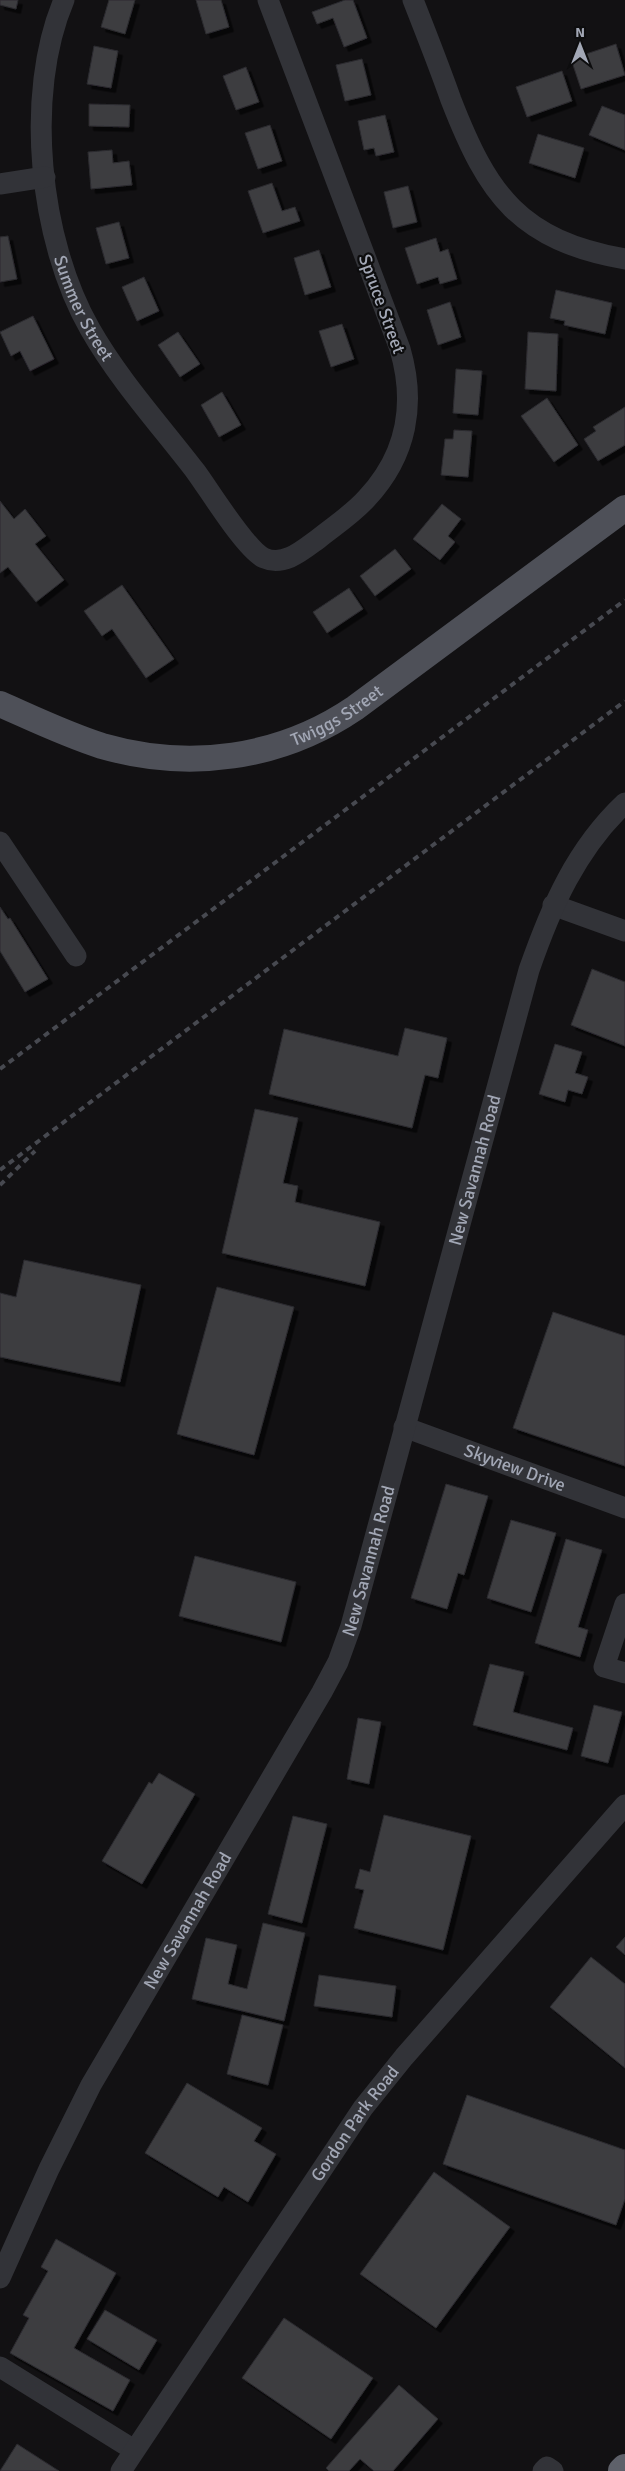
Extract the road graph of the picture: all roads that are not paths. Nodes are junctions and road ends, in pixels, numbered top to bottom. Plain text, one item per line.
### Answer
1 (64, 0) edge
2 (268, 0) edge
3 (413, 0) edge
4 (45, 177) junction
5 (0, 184) edge
6 (625, 259) edge
7 (625, 508) edge
8 (271, 560) joint
9 (0, 704) edge
10 (625, 803) edge
11 (0, 842) edge
12 (553, 905) junction
13 (625, 931) edge
14 (76, 956) dead end
15 (404, 1427) junction
16 (625, 1508) edge
17 (625, 1604) edge
18 (625, 1673) edge
19 (625, 1805) edge
20 (0, 2278) edge
21 (0, 2367) edge
22 (134, 2450) junction
23 (625, 2468) edge
24 (121, 2471) edge
25 (543, 2471) edge
26 (553, 2471) edge
27 (622, 2471) edge

1 - 4 street, Summer Street
2 - 8 street, Spruce Street
3 - 6 street
4 - 5 street
4 - 8 street, Summer Street
7 - 9 main road, Twiggs Street
10 - 12 street, New Savannah Road
11 - 14 street
12 - 13 street
12 - 15 street, New Savannah Road
15 - 16 street, Skyview Drive
15 - 20 street, New Savannah Road
17 - 18 street
19 - 22 street, Gordon Park Road
21 - 22 street
22 - 24 street, Gordon Park Road
23 - 27 highway
25 - 26 street

